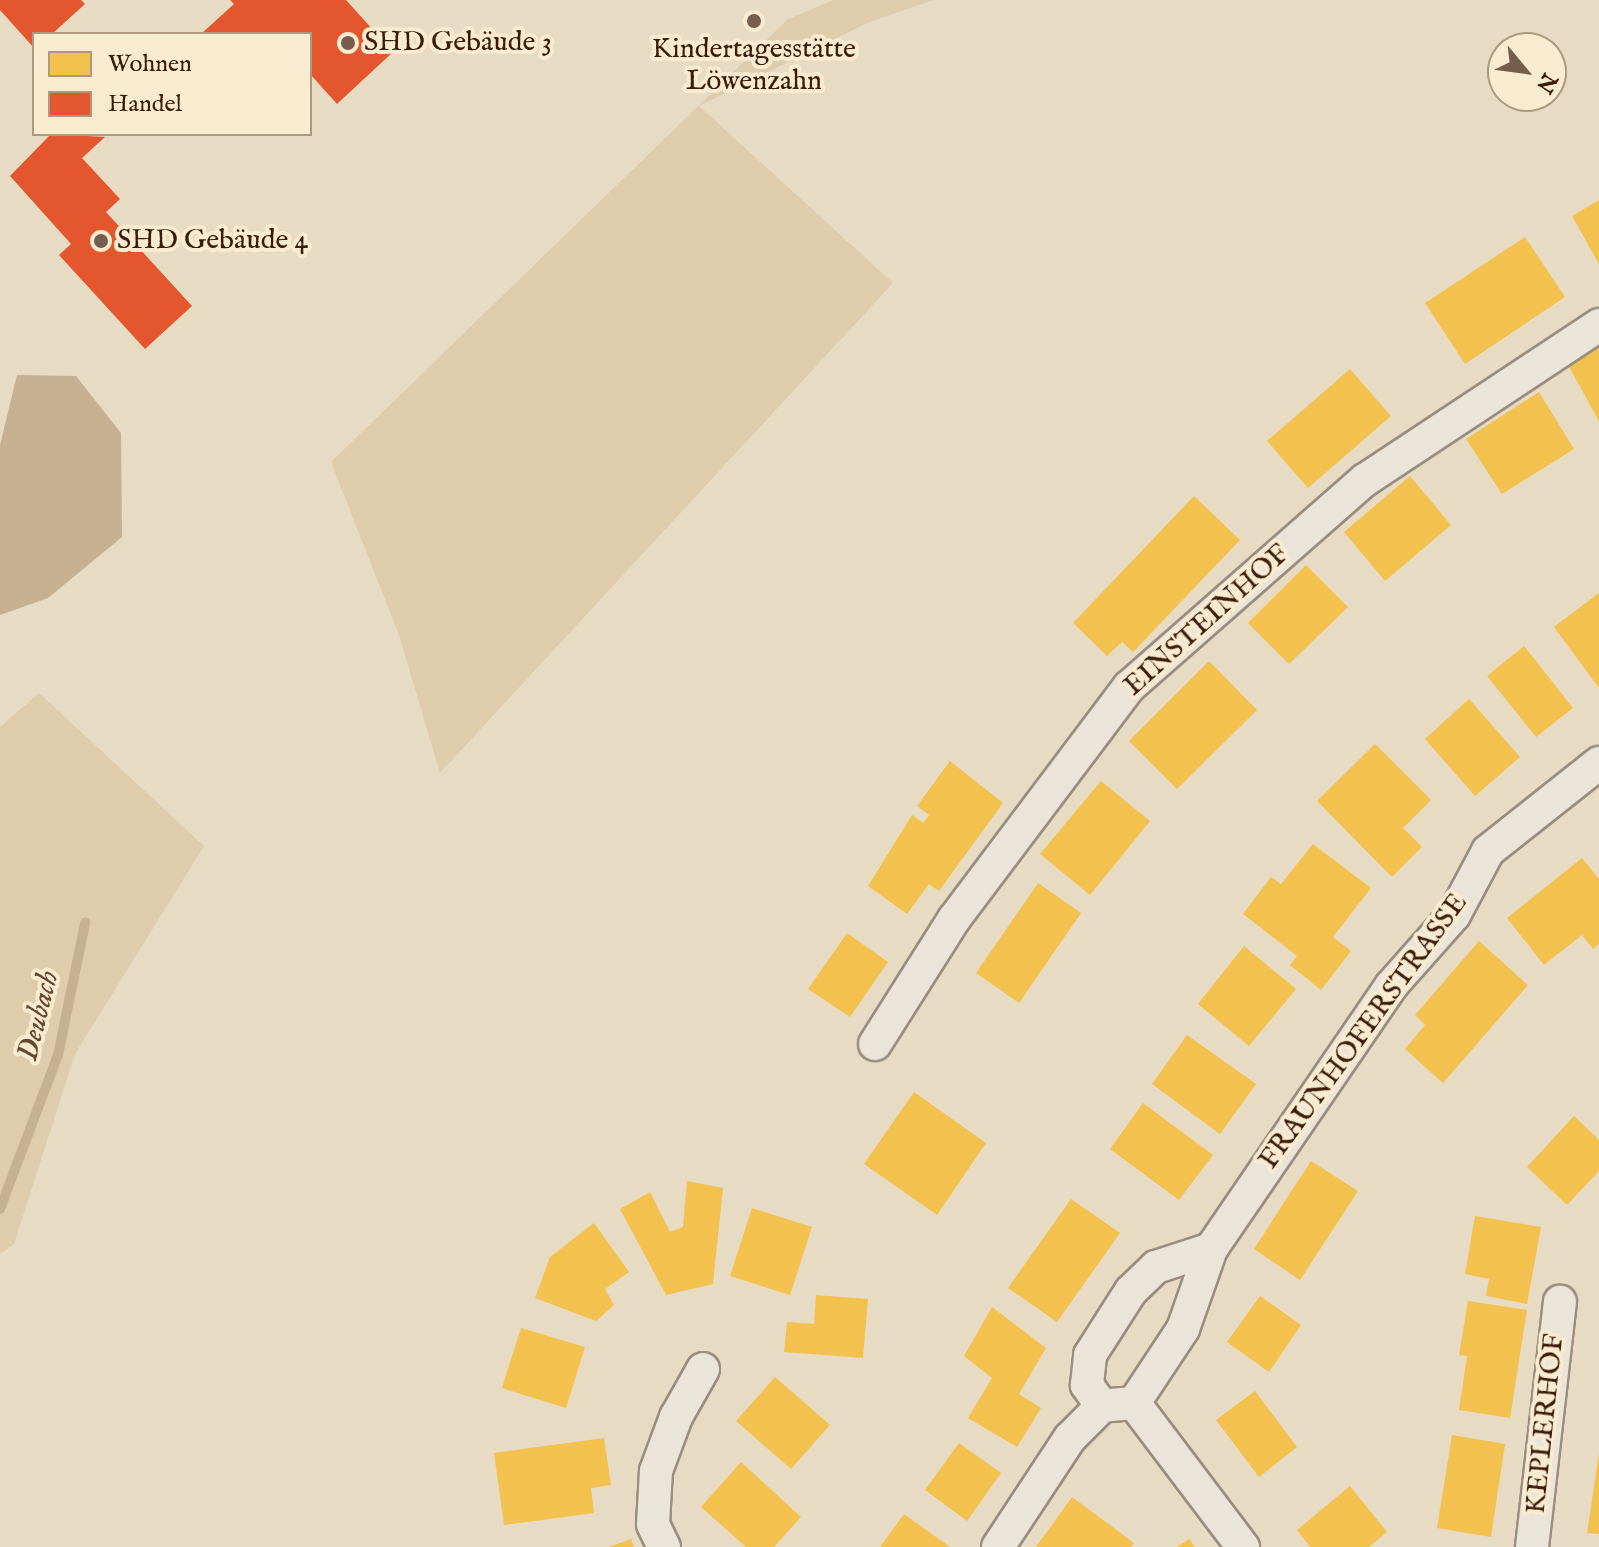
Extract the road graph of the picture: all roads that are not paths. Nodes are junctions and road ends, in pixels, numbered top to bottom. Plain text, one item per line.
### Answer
1 (1599, 325) edge
2 (1599, 763) edge
3 (875, 1044) dead end
4 (1211, 1249) junction
5 (1560, 1302) dead end
6 (703, 1369) dead end
7 (1134, 1403) junction
8 (1102, 1406) junction
9 (664, 1547) edge
10 (998, 1547) edge
11 (1243, 1547) edge
12 (1532, 1547) edge

1 - 3 street, EINSTEINHOF
2 - 4 street, FRAUNHOFERSTRASSE
4 - 7 street, FRAUNHOFERSTRASSE
4 - 8 street
5 - 12 street, KEPLERHOF
6 - 9 street
7 - 8 street
7 - 11 street
8 - 10 street

